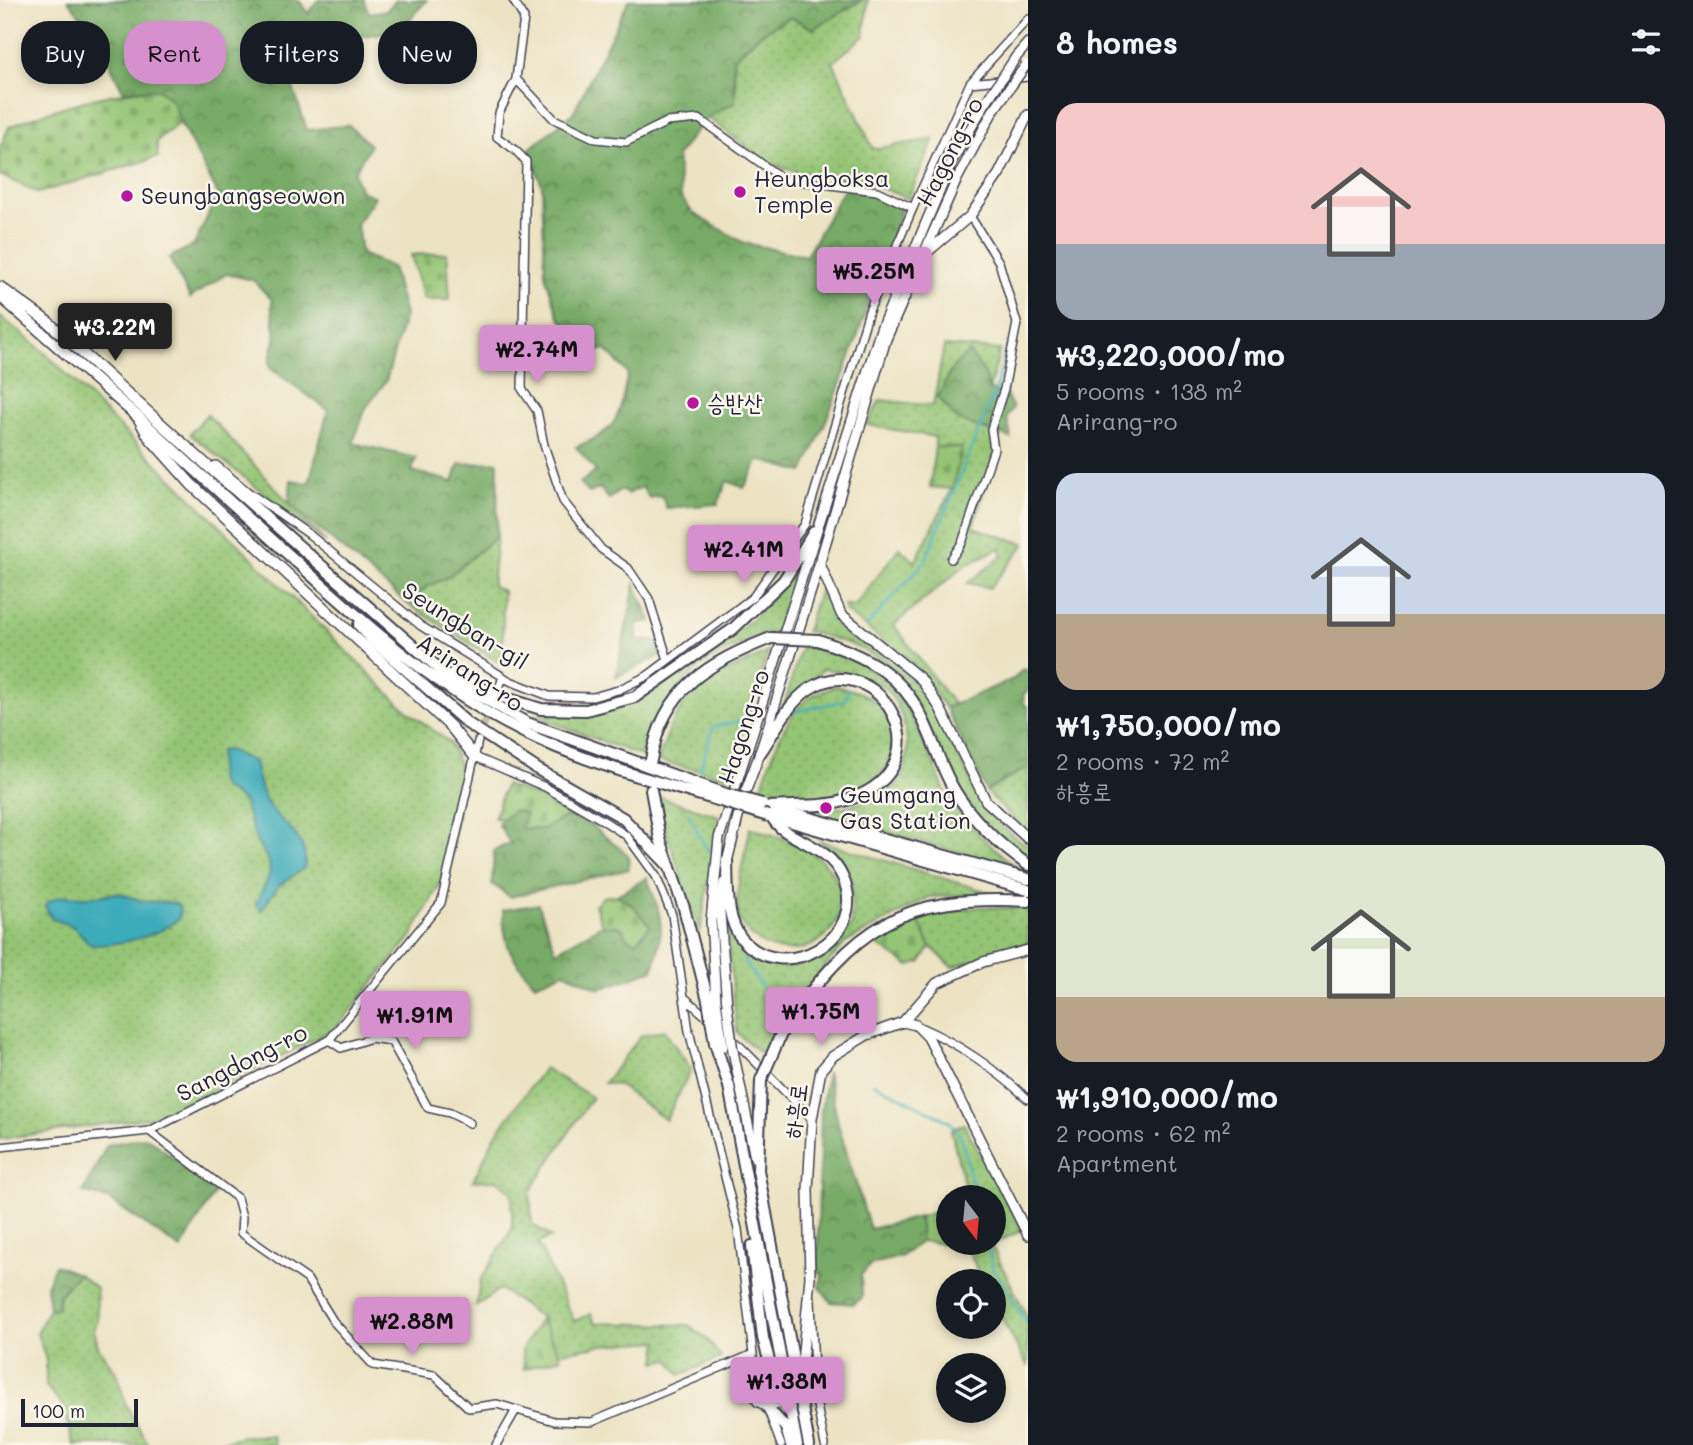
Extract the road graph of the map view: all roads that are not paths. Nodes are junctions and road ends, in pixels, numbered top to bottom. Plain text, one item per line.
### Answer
1 (513, 0) edge
2 (1028, 19) edge
3 (1028, 43) edge
4 (1027, 63) edge
5 (1028, 76) edge
6 (516, 79) junction
7 (970, 83) junction
8 (1028, 115) edge
9 (913, 208) junction
10 (970, 216) junction
11 (924, 255) junction
12 (0, 287) edge
13 (0, 296) edge
14 (138, 417) junction
15 (210, 468) junction
16 (814, 532) junction
17 (951, 559) dead end
18 (820, 562) junction
19 (351, 611) junction
20 (668, 660) junction
21 (436, 667) junction
22 (503, 677) junction
23 (499, 688) dead end
24 (478, 741) tunnel mouth
25 (760, 754) junction
26 (475, 757) junction
27 (651, 760) dead end
28 (651, 790) dead end
29 (725, 798) junction
30 (768, 811) junction
31 (1028, 839) edge
32 (727, 860) junction
33 (1028, 865) edge
34 (670, 867) junction
35 (1028, 879) edge
36 (1028, 890) edge
37 (1028, 901) edge
38 (1028, 950) edge
39 (684, 996) junction
40 (712, 1001) junction
41 (903, 1022) junction
42 (916, 1026) junction
43 (329, 1040) junction
44 (1028, 1099) edge
45 (812, 1119) junction
46 (470, 1123) dead end
47 (149, 1131) junction
48 (0, 1147) edge
49 (758, 1170) junction
50 (744, 1174) junction
51 (1028, 1234) edge
52 (810, 1277) junction
53 (753, 1354) junction
54 (795, 1375) junction
55 (752, 1391) junction
56 (794, 1401) junction
57 (767, 1407) junction
58 (516, 1410) junction
59 (496, 1445) edge
60 (781, 1445) edge
61 (791, 1445) edge
62 (797, 1445) edge
63 (808, 1445) edge
64 (825, 1445) edge

1 - 6 street
2 - 7 street, Seungban-gil
3 - 16 street, Hagong-ro, bridge
4 - 11 street, Hagong-ro, bridge
5 - 7 street
6 - 9 street
6 - 20 street
7 - 9 street, Seungban-gil
8 - 10 street
9 - 20 street, Seungban-gil
10 - 11 street
10 - 17 street
11 - 18 street, Hagong-ro
12 - 15 main road, Arirang-ro
13 - 14 main road, Arirang-ro
14 - 19 main road, Arirang-ro
14 - 26 main road
15 - 21 main road, Arirang-ro
15 - 22 street, Seungban-gil
16 - 21 main road
16 - 40 street, Hagong-ro
18 - 25 street, Hagong-ro
18 - 31 street
19 - 29 main road, Arirang-ro
19 - 34 main road
20 - 22 street, Seungban-gil
21 - 29 main road, Arirang-ro
22 - 23 street
24 - 26 street, Sangdong-ro
25 - 30 main road
25 - 32 street, Hagong-ro
26 - 39 street
26 - 43 street, Sangdong-ro
27 - 33 main road, bridge
28 - 34 main road, Hagong-ro
29 - 30 main road, Arirang-ro, bridge
30 - 32 main road
30 - 35 main road, Arirang-ro
30 - 36 main road, Arirang-ro
32 - 49 street, Hagong-ro, bridge
34 - 40 main road, Hagong-ro
37 - 49 main road, bridge
38 - 41 street, 하흥로
39 - 45 street
39 - 53 street
40 - 50 main road, Hagong-ro, bridge
41 - 42 street
41 - 45 street, 하흥로
42 - 44 street
42 - 51 street
43 - 46 street
43 - 47 street, Sangdong-ro
45 - 52 street, 하흥로
47 - 48 street, Sangdong-ro
47 - 58 street
49 - 54 main road, Hagong-ro
50 - 55 main road
50 - 56 main road, Hagong-ro
52 - 54 street, 하흥로
52 - 64 street
53 - 55 street
53 - 58 street
54 - 56 main road, Hagong-ro
55 - 57 street
56 - 57 street
56 - 62 main road, Hagong-ro
56 - 63 main road, Hagong-ro
57 - 60 street
57 - 61 main road
58 - 59 street

